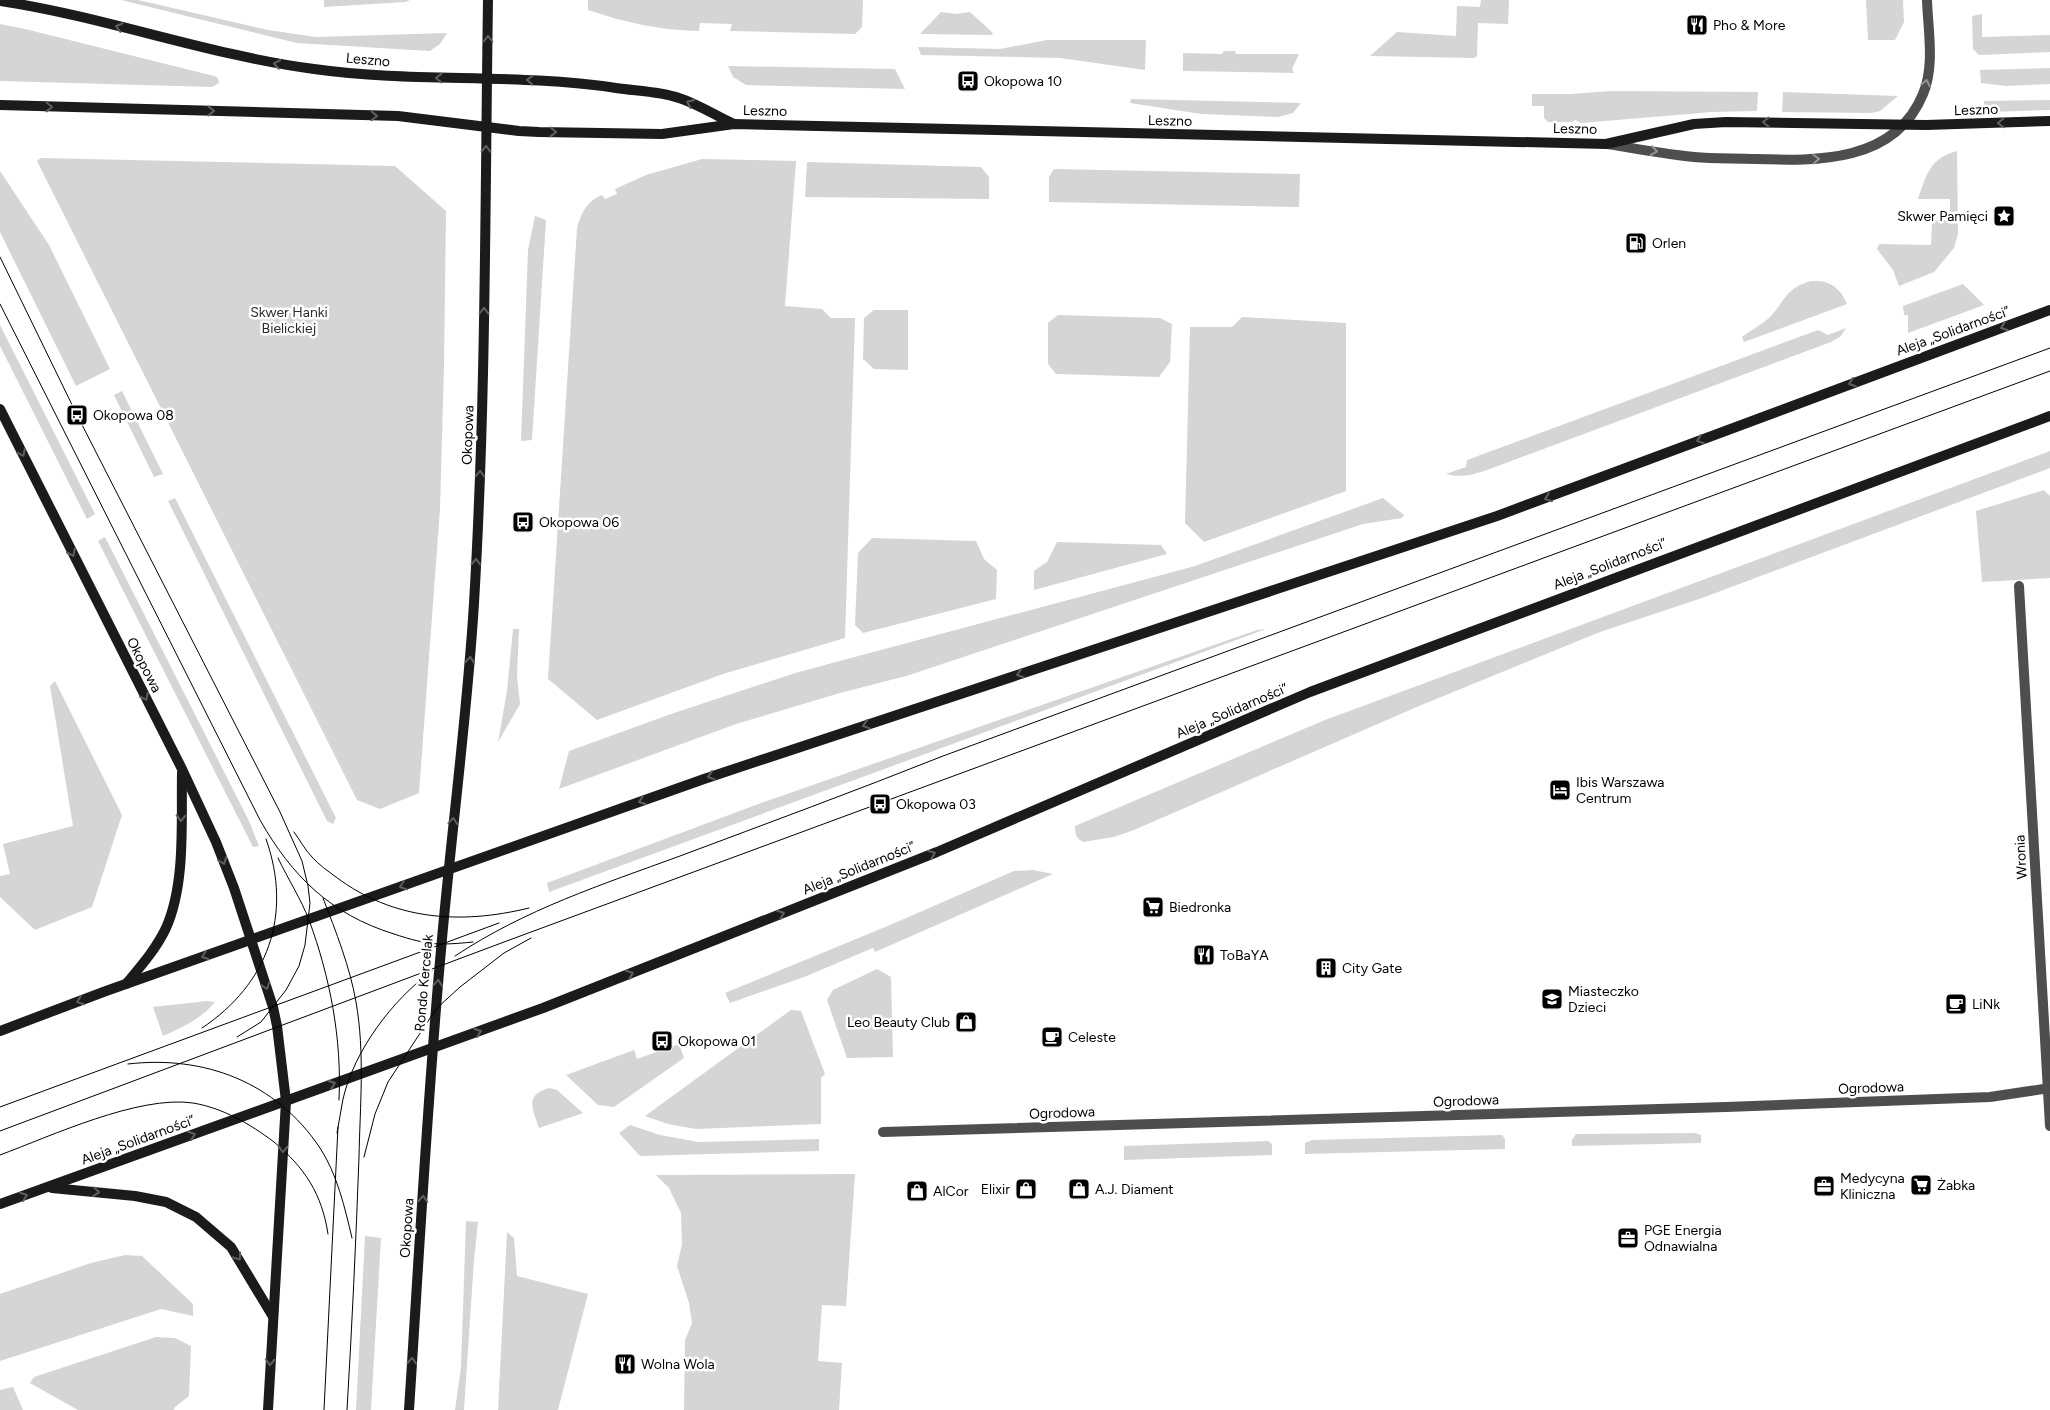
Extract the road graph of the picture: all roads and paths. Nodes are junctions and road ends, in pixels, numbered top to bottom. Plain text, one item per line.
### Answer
1 (488, 0) edge
2 (1927, 0) edge
3 (0, 1) edge
4 (487, 79) junction
5 (0, 106) edge
6 (2050, 121) edge
7 (734, 124) junction
8 (1903, 125) junction
9 (487, 126) junction
10 (1606, 144) junction
11 (2050, 310) edge
12 (0, 409) edge
13 (2050, 416) edge
14 (2019, 586) dead end
15 (182, 769) junction
16 (449, 870) junction
17 (251, 940) junction
18 (126, 984) junction
19 (0, 1031) edge
20 (432, 1049) junction
21 (2049, 1088) edge
22 (286, 1101) junction
23 (2050, 1126) edge
24 (883, 1132) dead end
25 (47, 1187) junction
26 (0, 1204) edge
27 (272, 1315) junction
28 (268, 1410) edge
29 (409, 1410) edge

4 -> 1 main road, Okopowa
8 -> 2 street
4 -> 3 main road, Leszno
7 -> 4 main road, Leszno
4 - 9 main road, Okopowa
5 -> 9 main road, Leszno
6 -> 8 main road, Leszno
9 -> 7 main road, Leszno
7 - 10 main road, Leszno
8 -> 10 main road, Leszno
10 -> 8 street, Leszno
16 -> 9 main road, Okopowa
11 -> 16 main road, Aleja „Solidarności”
12 -> 15 main road, Okopowa
20 -> 13 main road, Aleja „Solidarności”
14 - 21 street, Wronia
15 -> 17 main road, Okopowa
15 -> 18 main road
16 -> 17 main road
20 -> 16 main road, Rondo Kercelak
17 -> 18 main road
17 -> 22 main road
18 -> 19 main road
22 -> 20 main road, Rondo Kercelak
29 -> 20 main road, Okopowa
21 - 23 street, Wronia
21 - 24 street, Ogrodowa
25 -> 22 main road, Aleja „Solidarności”
22 -> 27 main road
26 -> 25 main road, Aleja „Solidarności”
25 -> 27 main road
27 -> 28 main road

